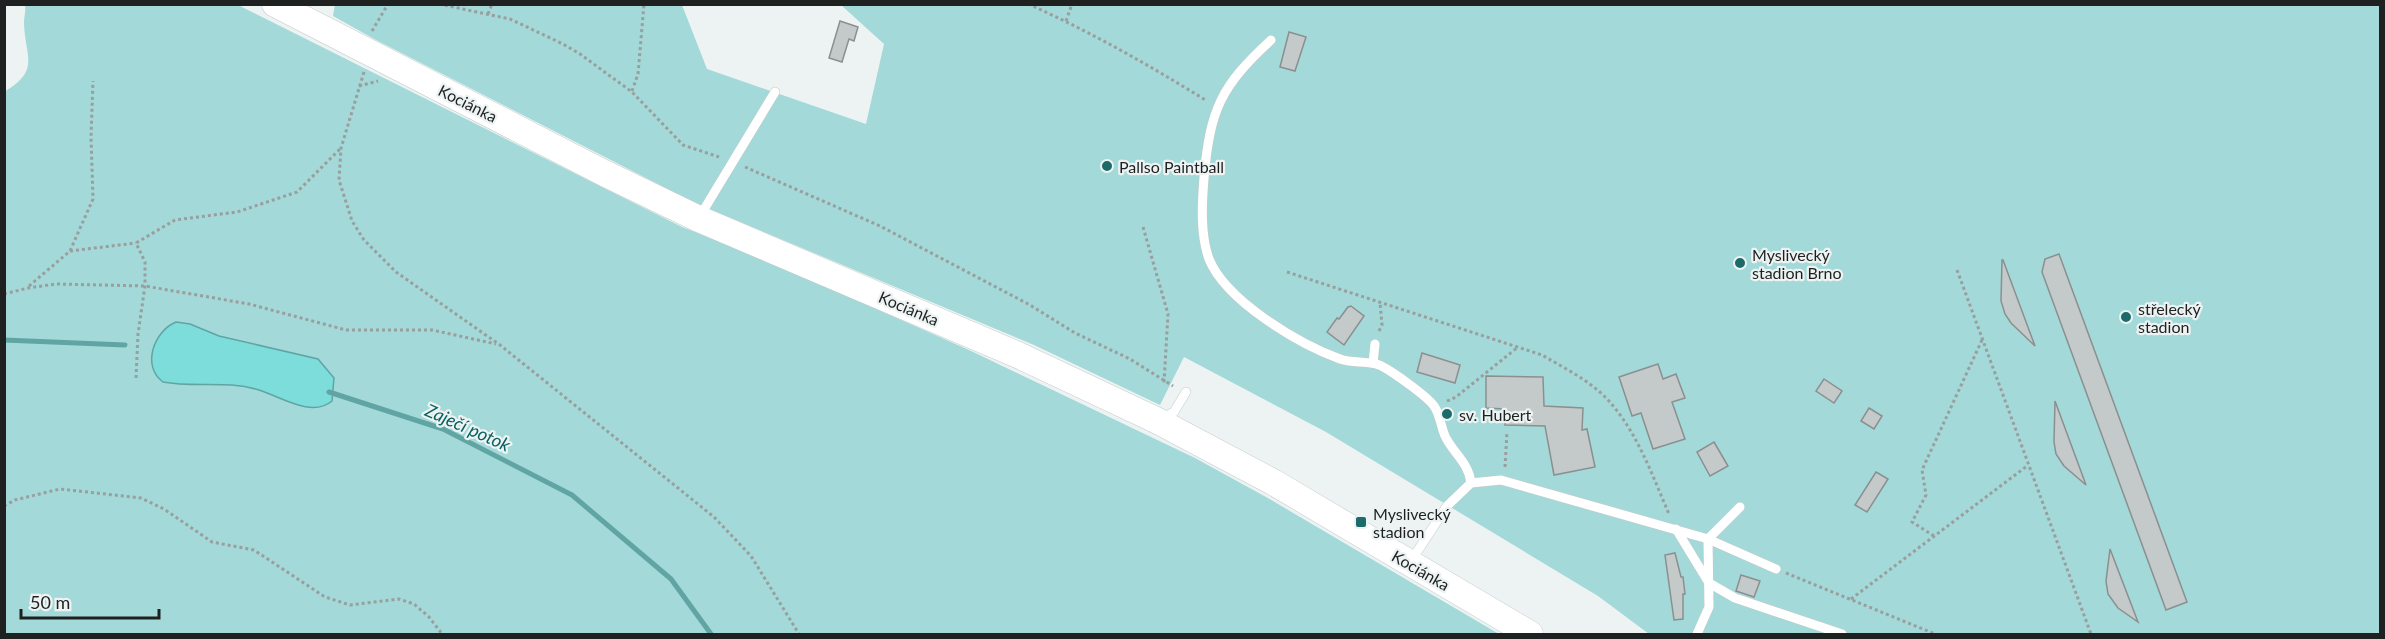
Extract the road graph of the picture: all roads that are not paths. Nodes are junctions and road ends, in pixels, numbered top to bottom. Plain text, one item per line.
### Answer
1 (276, 4) edge
2 (1270, 40) dead end
3 (775, 92) dead end
4 (699, 219) junction
5 (1376, 339) road end
6 (1373, 363) junction
7 (1186, 392) road end
8 (1158, 421) junction
9 (1471, 483) junction
10 (1740, 507) dead end
11 (1676, 530) junction
12 (1708, 539) junction
13 (1410, 563) junction
14 (1776, 569) road end
15 (1709, 583) junction
16 (1530, 634) edge
17 (1697, 634) edge
18 (1842, 634) edge

1 - 4 street, Kociánka
2 - 6 lane
3 - 4 lane
4 - 8 street, Kociánka
5 - 6 lane
6 - 9 lane
7 - 8 lane
8 - 13 street, Kociánka
9 - 11 lane
9 - 13 lane
10 - 12 lane
11 - 12 lane
11 - 15 lane
12 - 14 lane
12 - 15 lane
13 - 16 street, Kociánka
15 - 17 lane
15 - 18 lane

